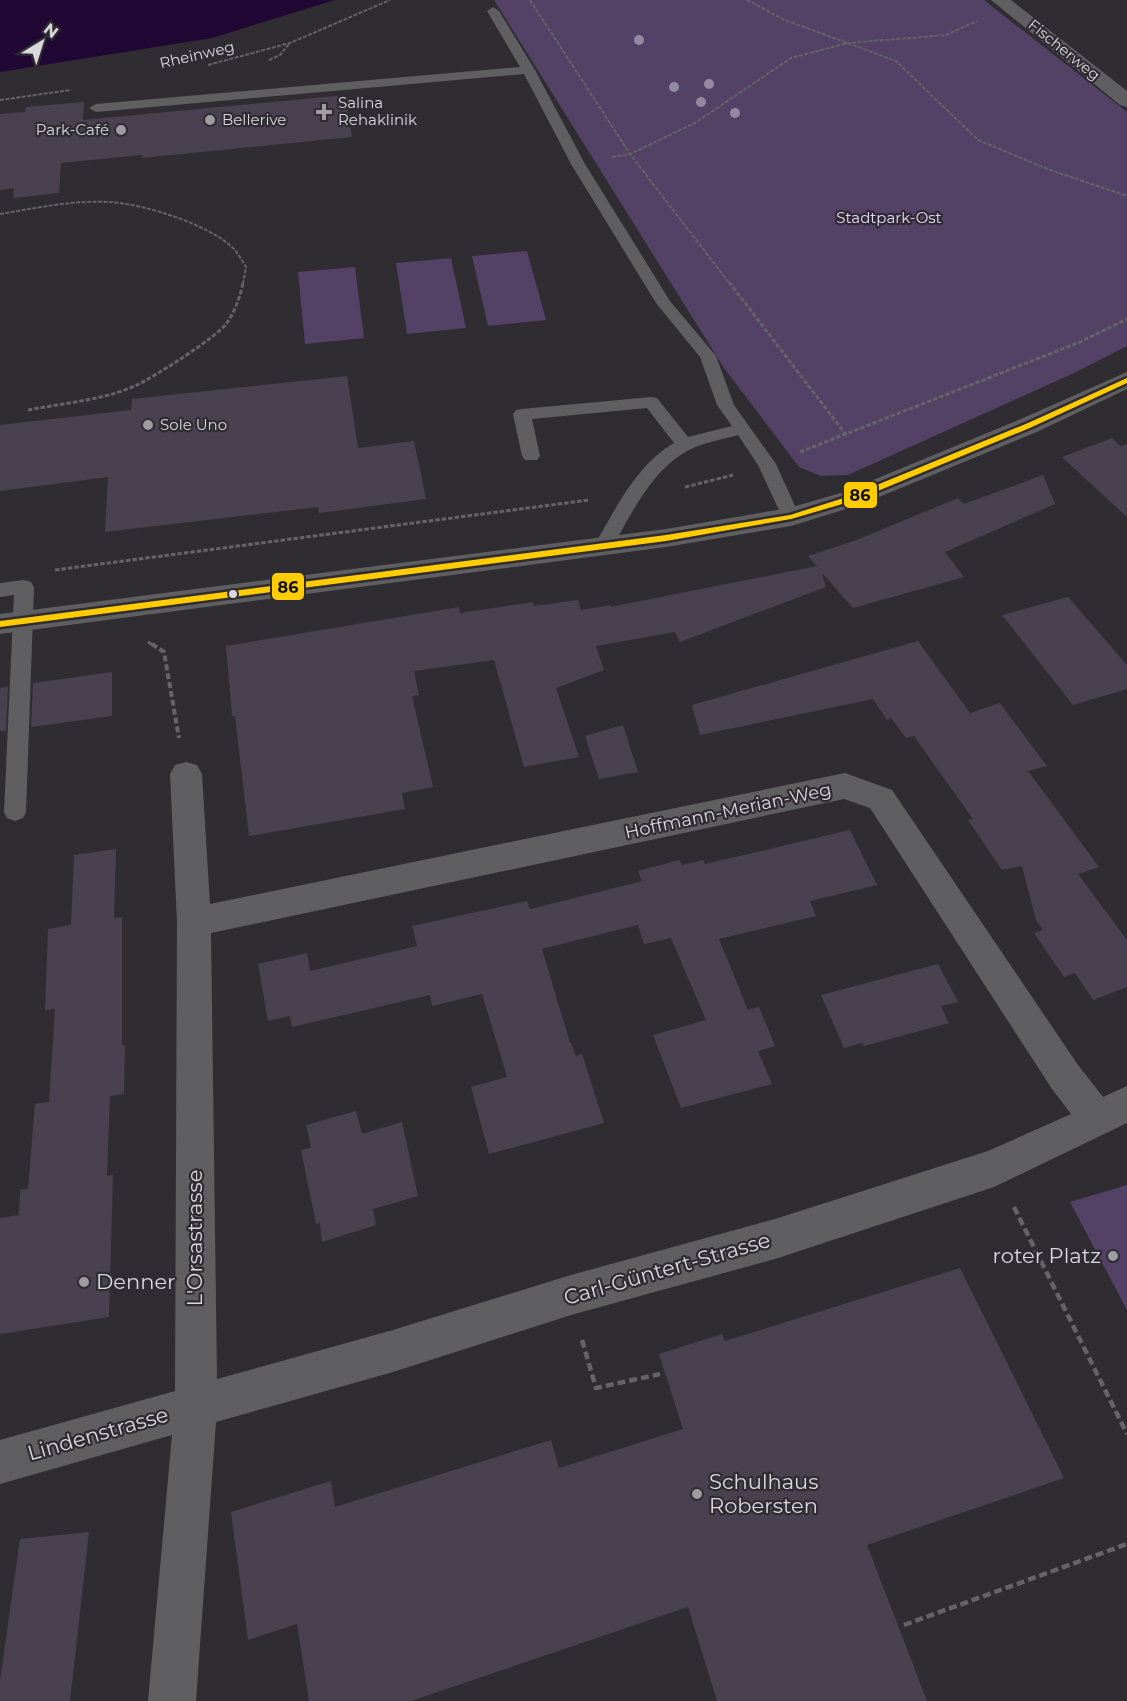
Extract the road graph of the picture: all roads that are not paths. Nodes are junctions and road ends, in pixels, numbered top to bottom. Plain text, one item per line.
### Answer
1 (1031, 0) edge
2 (1004, 3) edge
3 (493, 11) dead end
4 (528, 70) junction
5 (1127, 101) edge
6 (96, 108) dead end
7 (1127, 380) edge
8 (742, 429) junction
9 (685, 445) junction
10 (531, 456) dead end
11 (791, 517) junction
12 (603, 546) junction
13 (0, 590) edge
14 (11, 623) edge
15 (186, 774) road end
16 (15, 812) dead end
17 (194, 922) junction
18 (1113, 1112) edge
19 (196, 1406) junction
20 (0, 1462) edge
21 (172, 1701) edge

1 - 2 street
2 - 5 street, Fischerweg
3 - 4 lane
4 - 6 lane
4 - 8 lane
7 - 11 street
8 - 9 lane
8 - 11 lane
9 - 10 lane
9 - 12 lane
11 - 12 street
12 - 14 street
13 - 14 lane
14 - 16 lane
15 - 17 street, L'Orsastrasse
17 - 18 street, Hoffmann-Merian-Weg
17 - 19 street, L'Orsastrasse
18 - 19 street, Carl-Güntert-Strasse
19 - 20 street, Lindenstrasse
19 - 21 street, L'Orsastrasse

